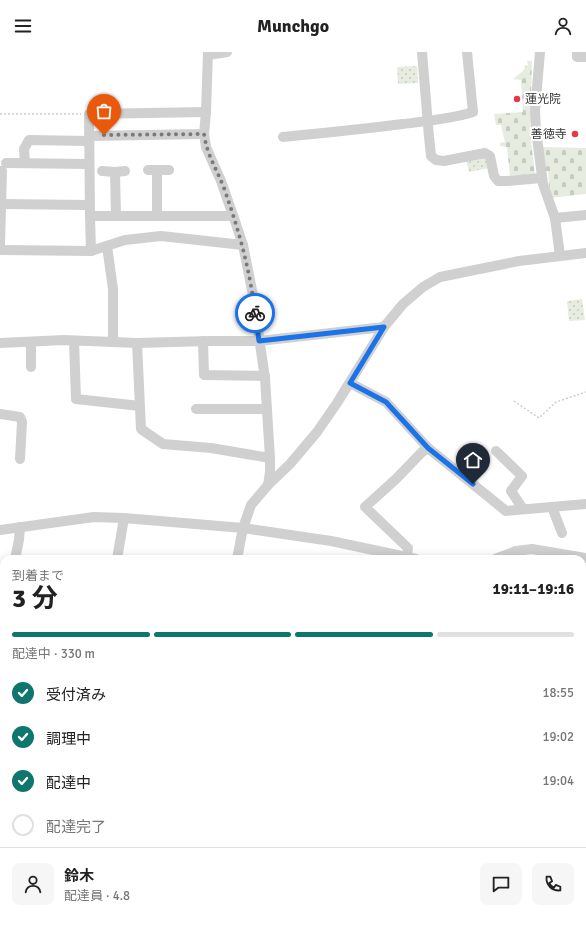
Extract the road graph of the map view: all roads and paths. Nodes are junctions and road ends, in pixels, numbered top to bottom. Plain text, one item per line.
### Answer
1 (227, 52) edge
2 (422, 52) edge
3 (467, 52) edge
4 (540, 52) edge
5 (577, 52) edge
6 (208, 53) edge
7 (586, 57) edge
8 (206, 112) junction
9 (0, 114) edge
10 (89, 114) junction
11 (428, 121) junction
12 (204, 134) junction
13 (283, 136) dead end
14 (89, 138) junction
15 (25, 163) junction
16 (89, 164) junction
17 (3, 167) edge
18 (169, 170) dead end
19 (102, 171) dead end
20 (542, 178) junction
21 (1, 204) junction
22 (90, 205) junction
23 (586, 215) edge
24 (90, 216) junction
25 (116, 216) junction
26 (157, 216) junction
27 (233, 216) junction
28 (555, 218) junction
29 (0, 230) edge
30 (0, 244) edge
31 (243, 245) junction
32 (107, 246) junction
33 (0, 250) edge
34 (91, 251) junction
35 (586, 253) edge
36 (560, 256) junction
37 (384, 327) junction
38 (203, 341) junction
39 (259, 341) junction
40 (31, 342) junction
41 (74, 342) junction
42 (113, 342) junction
43 (0, 343) edge
44 (137, 343) junction
45 (31, 367) dead end
46 (265, 376) junction
47 (350, 383) junction
48 (586, 392) edge
49 (514, 401) dead end
50 (140, 406) junction
51 (196, 409) dead end
52 (267, 409) junction
53 (0, 414) edge
54 (428, 448) junction
55 (496, 451) dead end
56 (270, 458) junction
57 (20, 459) dead end
58 (268, 485) junction
59 (586, 504) edge
60 (552, 507) junction
61 (523, 509) junction
62 (124, 518) junction
63 (20, 527) junction
64 (244, 528) junction
65 (0, 530) edge
66 (562, 533) dead end
67 (532, 554) edge
68 (16, 555) edge
69 (118, 555) edge
70 (238, 555) edge
71 (397, 555) edge
72 (410, 555) edge
73 (506, 555) edge
74 (546, 555) edge
75 (419, 927) edge
76 (423, 927) edge

1 - 6 street
2 - 11 street
3 - 11 street
4 - 20 street
5 - 7 street
6 - 8 street
8 - 10 street
8 - 12 street
9 - 10 path
10 - 14 street
11 - 13 street
11 - 20 street
12 - 14 street
12 - 27 street
14 - 15 street
14 - 16 street
15 - 16 street
15 - 17 street
16 - 22 street
17 - 21 street
18 - 26 street
19 - 25 street
20 - 28 street
21 - 22 street
21 - 29 street
22 - 24 street
23 - 28 street
24 - 25 street
24 - 34 street
25 - 26 street
26 - 27 street
27 - 31 street
28 - 36 street
29 - 30 street
31 - 32 street
31 - 39 street
32 - 34 street
32 - 42 street
33 - 34 street
35 - 36 street
36 - 37 street
37 - 39 street
37 - 47 street
38 - 39 street
38 - 44 street
38 - 46 street
39 - 46 street
40 - 41 street
40 - 43 street
40 - 45 street
41 - 42 street
41 - 50 street
42 - 44 street
44 - 50 street
46 - 52 street
47 - 54 street
47 - 58 street
48 - 49 path
50 - 56 street
51 - 52 street
52 - 56 street
53 - 57 street
54 - 61 street
54 - 72 street
55 - 61 street
56 - 58 street
58 - 64 street
59 - 60 street
60 - 61 street
60 - 66 street
62 - 63 street
62 - 64 street
62 - 69 street
63 - 65 street
63 - 68 street
64 - 70 street
64 - 71 street
67 - 73 street
67 - 74 street
75 - 76 street

